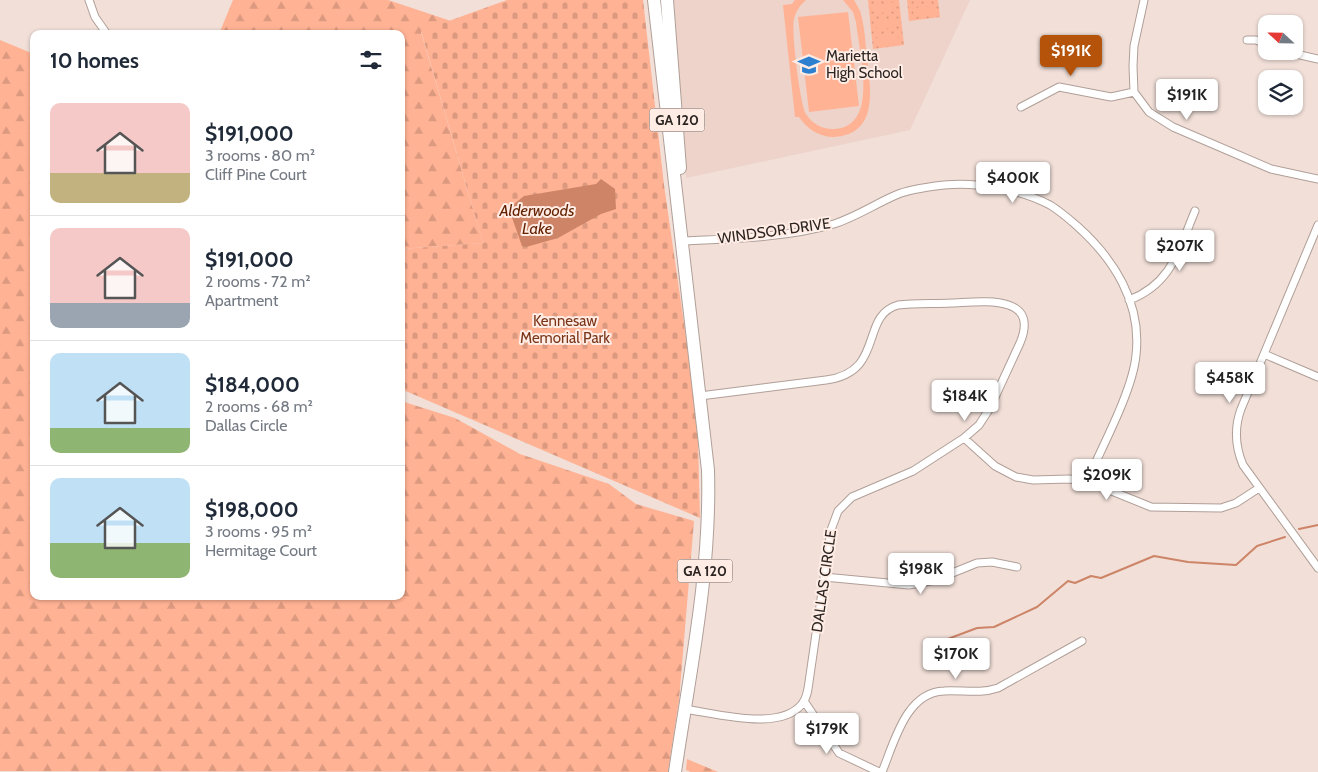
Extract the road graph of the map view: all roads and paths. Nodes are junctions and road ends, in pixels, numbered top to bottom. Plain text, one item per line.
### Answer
1 (89, 0) edge
2 (654, 0) edge
3 (667, 0) edge
4 (1144, 0) edge
5 (105, 30) edge
6 (1247, 40) dead end
7 (1258, 41) edge
8 (1303, 56) edge
9 (1318, 59) edge
10 (1134, 92) junction
11 (1021, 107) dead end
12 (1318, 179) edge
13 (1196, 210) dead end
14 (1318, 225) edge
15 (684, 240) junction
16 (1129, 300) junction
17 (1264, 354) junction
18 (1318, 377) edge
19 (700, 396) junction
20 (964, 438) junction
21 (1087, 481) junction
22 (1259, 488) junction
23 (1017, 567) dead end
24 (1318, 568) edge
25 (824, 577) junction
26 (1082, 641) dead end
27 (804, 701) junction
28 (684, 709) junction
29 (675, 772) edge
30 (880, 772) edge

1 - 5 street
2 - 15 highway, GA 120
3 - 15 highway, GA 120
4 - 10 street
6 - 7 street
8 - 9 street
10 - 11 street
10 - 12 street
13 - 16 street
14 - 17 street
15 - 16 street, WINDSOR DRIVE
15 - 19 highway, GA 120
16 - 21 street, WINDSOR DRIVE
17 - 18 street
17 - 22 street
19 - 20 street, DALLAS CIRCLE
19 - 28 highway, GA 120
20 - 21 street
20 - 25 street, DALLAS CIRCLE
21 - 22 street
22 - 24 street
23 - 25 street
25 - 27 street, DALLAS CIRCLE
26 - 30 street
27 - 28 street
27 - 30 street
28 - 29 highway, GA 120

